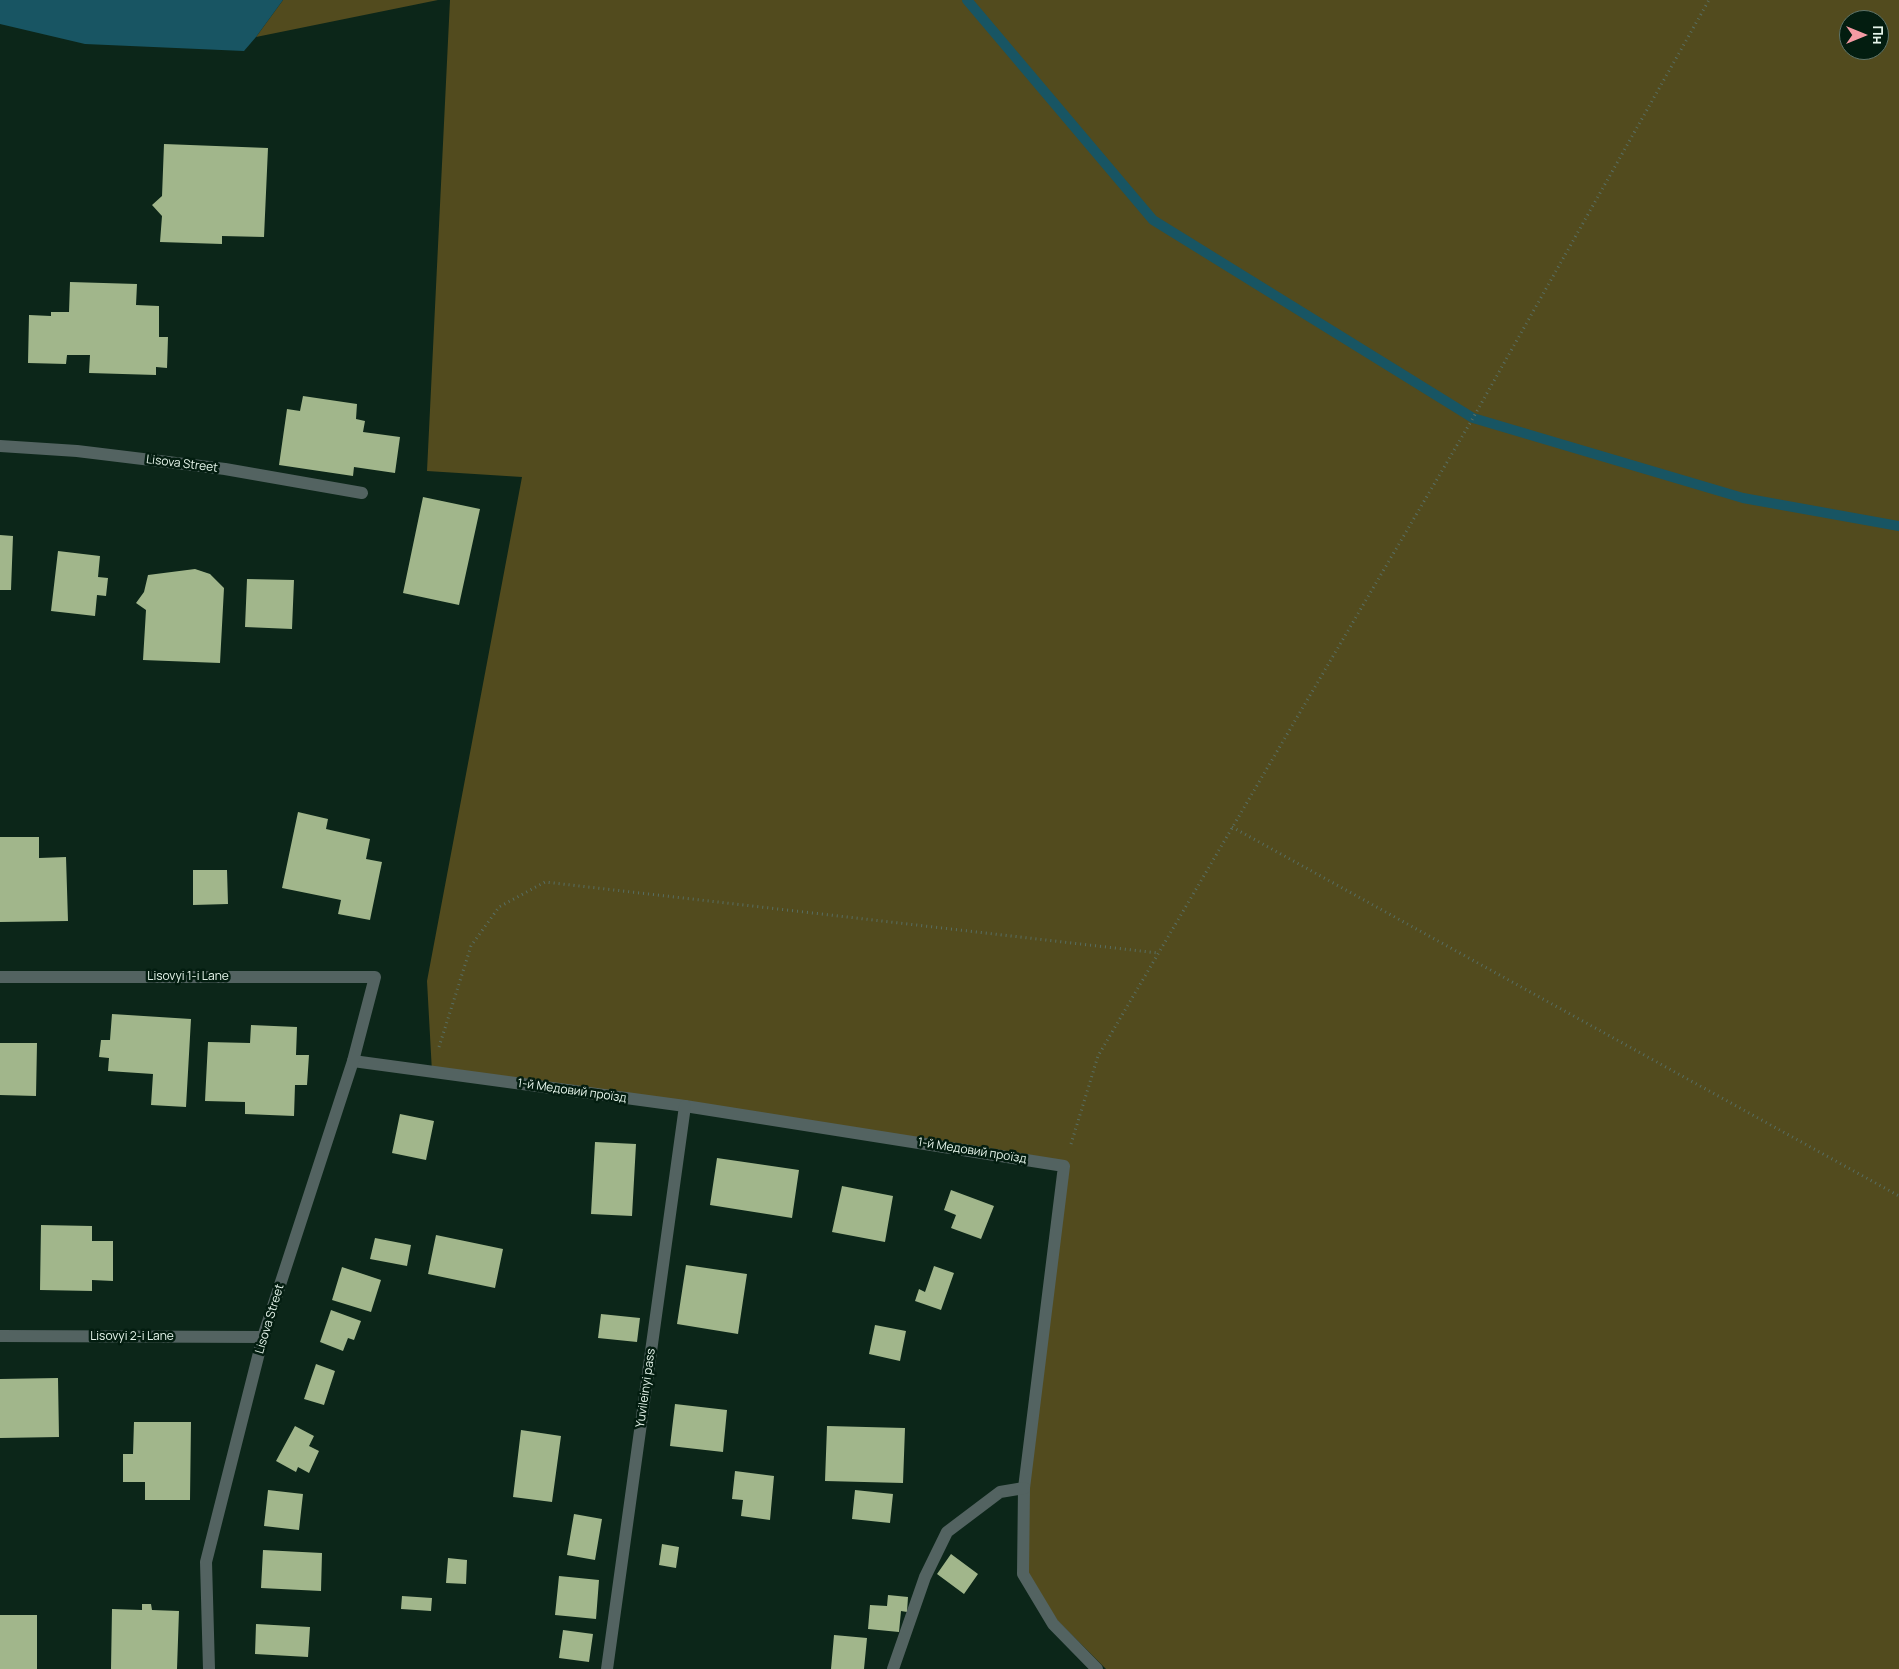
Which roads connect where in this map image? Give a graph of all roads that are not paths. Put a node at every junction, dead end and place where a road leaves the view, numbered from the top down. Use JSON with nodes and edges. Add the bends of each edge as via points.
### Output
{"nodes":[{"id":1,"x":0,"y":446,"type":"edge"},
{"id":2,"x":362,"y":493,"type":"dead end"},
{"id":3,"x":0,"y":977,"type":"edge"},
{"id":4,"x":375,"y":977,"type":"joint"},
{"id":5,"x":353,"y":1061,"type":"junction"},
{"id":6,"x":685,"y":1106,"type":"junction"},
{"id":7,"x":0,"y":1336,"type":"edge"},
{"id":8,"x":263,"y":1338,"type":"junction"},
{"id":9,"x":1024,"y":1488,"type":"junction"},
{"id":10,"x":209,"y":1669,"type":"edge"},
{"id":11,"x":607,"y":1669,"type":"edge"},
{"id":12,"x":893,"y":1669,"type":"edge"},
{"id":13,"x":1098,"y":1669,"type":"edge"}],
"edges":[{"from":1,"to":2,"type":"street","name":"Lisova Street","via":[[77,451],[225,469]]},
{"from":3,"to":4,"type":"street","name":"Lisovyi 1-i Lane"},
{"from":4,"to":5,"type":"street","name":"Lisova Street"},
{"from":5,"to":6,"type":"street","name":"1-й Медовий проїзд"},
{"from":5,"to":8,"type":"street","name":"Lisova Street"},
{"from":6,"to":9,"type":"street","name":"1-й Медовий проїзд","via":[[1064,1166]]},
{"from":6,"to":11,"type":"street","name":"Yuvileinyi pass"},
{"from":7,"to":8,"type":"street","name":"Lisovyi 2-i Lane"},
{"from":8,"to":10,"type":"street","name":"Lisova Street","via":[[206,1562]]},
{"from":9,"to":12,"type":"street","via":[[1000,1492],[947,1532],[925,1577]]},
{"from":9,"to":13,"type":"street","via":[[1023,1574],[1053,1624]]}]}
